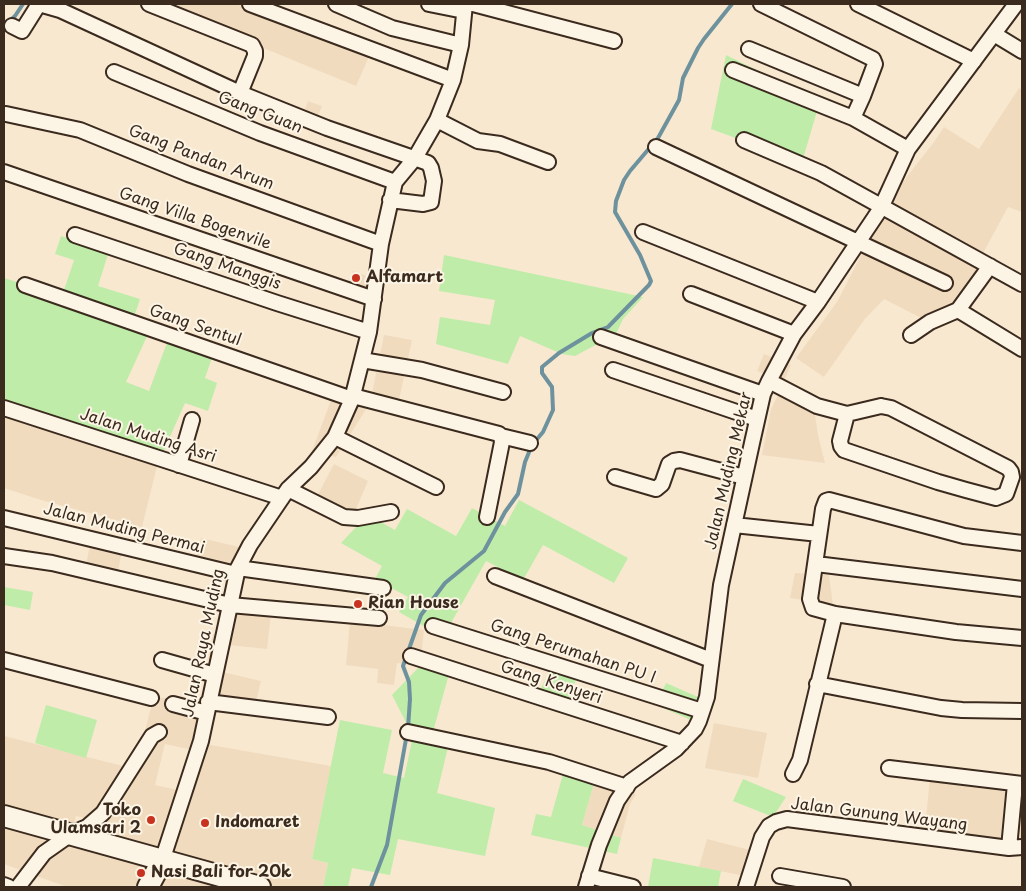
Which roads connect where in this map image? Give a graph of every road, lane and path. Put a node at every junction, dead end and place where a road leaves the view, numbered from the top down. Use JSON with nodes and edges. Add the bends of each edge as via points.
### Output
{"nodes":[{"id":1,"x":149,"y":4,"type":"edge"},
{"id":2,"x":250,"y":4,"type":"edge"},
{"id":3,"x":336,"y":4,"type":"edge"},
{"id":4,"x":429,"y":4,"type":"edge"},
{"id":5,"x":761,"y":4,"type":"edge"},
{"id":6,"x":858,"y":4,"type":"edge"},
{"id":7,"x":467,"y":6,"type":"edge"},
{"id":8,"x":1015,"y":6,"type":"edge"},
{"id":9,"x":61,"y":7,"type":"edge"},
{"id":10,"x":12,"y":26,"type":"dead end"},
{"id":11,"x":994,"y":34,"type":"junction"},
{"id":12,"x":614,"y":41,"type":"dead end"},
{"id":13,"x":461,"y":45,"type":"junction"},
{"id":14,"x":749,"y":48,"type":"dead end"},
{"id":15,"x":1022,"y":51,"type":"edge"},
{"id":16,"x":974,"y":61,"type":"junction"},
{"id":17,"x":733,"y":70,"type":"dead end"},
{"id":18,"x":114,"y":72,"type":"dead end"},
{"id":19,"x":453,"y":80,"type":"junction"},
{"id":20,"x":240,"y":93,"type":"junction"},
{"id":21,"x":863,"y":96,"type":"junction"},
{"id":22,"x":6,"y":114,"type":"dead end"},
{"id":23,"x":853,"y":118,"type":"junction"},
{"id":24,"x":437,"y":120,"type":"junction"},
{"id":25,"x":744,"y":140,"type":"dead end"},
{"id":26,"x":656,"y":147,"type":"dead end"},
{"id":27,"x":908,"y":149,"type":"junction"},
{"id":28,"x":419,"y":159,"type":"junction"},
{"id":29,"x":548,"y":162,"type":"dead end"},
{"id":30,"x":4,"y":175,"type":"edge"},
{"id":31,"x":395,"y":182,"type":"junction"},
{"id":32,"x":390,"y":200,"type":"junction"},
{"id":33,"x":882,"y":208,"type":"junction"},
{"id":34,"x":643,"y":232,"type":"dead end"},
{"id":35,"x":75,"y":234,"type":"dead end"},
{"id":36,"x":859,"y":242,"type":"junction"},
{"id":37,"x":382,"y":244,"type":"junction"},
{"id":38,"x":990,"y":266,"type":"junction"},
{"id":39,"x":945,"y":283,"type":"dead end"},
{"id":40,"x":1022,"y":284,"type":"edge"},
{"id":41,"x":25,"y":285,"type":"dead end"},
{"id":42,"x":691,"y":294,"type":"dead end"},
{"id":43,"x":374,"y":299,"type":"junction"},
{"id":44,"x":818,"y":302,"type":"junction"},
{"id":45,"x":958,"y":310,"type":"junction"},
{"id":46,"x":369,"y":332,"type":"junction"},
{"id":47,"x":794,"y":334,"type":"junction"},
{"id":48,"x":911,"y":334,"type":"dead end"},
{"id":49,"x":601,"y":337,"type":"dead end"},
{"id":50,"x":1022,"y":349,"type":"edge"},
{"id":51,"x":362,"y":360,"type":"junction"},
{"id":52,"x":613,"y":370,"type":"dead end"},
{"id":53,"x":766,"y":388,"type":"junction"},
{"id":54,"x":503,"y":392,"type":"dead end"},
{"id":55,"x":353,"y":398,"type":"junction"},
{"id":56,"x":4,"y":408,"type":"edge"},
{"id":57,"x":847,"y":414,"type":"junction"},
{"id":58,"x":757,"y":419,"type":"junction"},
{"id":59,"x":192,"y":420,"type":"dead end"},
{"id":60,"x":502,"y":436,"type":"junction"},
{"id":61,"x":335,"y":437,"type":"junction"},
{"id":62,"x":530,"y":443,"type":"dead end"},
{"id":63,"x":179,"y":465,"type":"junction"},
{"id":64,"x":615,"y":476,"type":"dead end"},
{"id":65,"x":744,"y":477,"type":"junction"},
{"id":66,"x":436,"y":487,"type":"dead end"},
{"id":67,"x":285,"y":494,"type":"junction"},
{"id":68,"x":391,"y":512,"type":"dead end"},
{"id":69,"x":487,"y":517,"type":"dead end"},
{"id":70,"x":4,"y":518,"type":"edge"},
{"id":71,"x":734,"y":525,"type":"junction"},
{"id":72,"x":819,"y":534,"type":"junction"},
{"id":73,"x":1022,"y":543,"type":"edge"},
{"id":74,"x":4,"y":556,"type":"edge"},
{"id":75,"x":816,"y":564,"type":"junction"},
{"id":76,"x":237,"y":571,"type":"junction"},
{"id":77,"x":495,"y":576,"type":"dead end"},
{"id":78,"x":383,"y":588,"type":"dead end"},
{"id":79,"x":1022,"y":589,"type":"edge"},
{"id":80,"x":230,"y":606,"type":"junction"},
{"id":81,"x":835,"y":614,"type":"junction"},
{"id":82,"x":379,"y":618,"type":"dead end"},
{"id":83,"x":433,"y":626,"type":"dead end"},
{"id":84,"x":1022,"y":638,"type":"edge"},
{"id":85,"x":410,"y":656,"type":"dead end"},
{"id":86,"x":4,"y":660,"type":"edge"},
{"id":87,"x":162,"y":660,"type":"dead end"},
{"id":88,"x":711,"y":660,"type":"junction"},
{"id":89,"x":215,"y":675,"type":"junction"},
{"id":90,"x":817,"y":684,"type":"junction"},
{"id":91,"x":152,"y":698,"type":"dead end"},
{"id":92,"x":173,"y":704,"type":"dead end"},
{"id":93,"x":207,"y":707,"type":"junction"},
{"id":94,"x":1022,"y":710,"type":"edge"},
{"id":95,"x":702,"y":711,"type":"junction"},
{"id":96,"x":328,"y":717,"type":"dead end"},
{"id":97,"x":159,"y":732,"type":"dead end"},
{"id":98,"x":408,"y":732,"type":"dead end"},
{"id":99,"x":682,"y":743,"type":"junction"},
{"id":100,"x":889,"y":768,"type":"dead end"},
{"id":101,"x":793,"y":774,"type":"dead end"},
{"id":102,"x":1019,"y":784,"type":"edge"},
{"id":103,"x":627,"y":786,"type":"junction"},
{"id":104,"x":4,"y":816,"type":"edge"},
{"id":105,"x":71,"y":834,"type":"junction"},
{"id":106,"x":1015,"y":848,"type":"edge"},
{"id":107,"x":162,"y":861,"type":"junction"},
{"id":108,"x":780,"y":876,"type":"dead end"},
{"id":109,"x":588,"y":882,"type":"edge"},
{"id":110,"x":4,"y":885,"type":"edge"},
{"id":111,"x":9,"y":887,"type":"edge"},
{"id":112,"x":18,"y":887,"type":"edge"},
{"id":113,"x":148,"y":887,"type":"edge"},
{"id":114,"x":260,"y":887,"type":"edge"},
{"id":115,"x":634,"y":887,"type":"edge"},
{"id":116,"x":746,"y":887,"type":"edge"},
{"id":117,"x":842,"y":887,"type":"edge"}],
"edges":[{"from":1,"to":20,"type":"street","via":[[252,45],[255,56]]},
{"from":2,"to":19,"type":"street"},
{"from":3,"to":13,"type":"street","via":[[392,28]]},
{"from":4,"to":7,"type":"street"},
{"from":5,"to":21,"type":"street","via":[[873,59],[875,64]]},
{"from":6,"to":16,"type":"street"},
{"from":7,"to":12,"type":"street"},
{"from":7,"to":13,"type":"street","name":"Jalan Raya Muding"},
{"from":8,"to":11,"type":"street","name":"Jalan Muding Mekar"},
{"from":9,"to":10,"type":"street","via":[[39,4],[22,31]]},
{"from":9,"to":20,"type":"street"},
{"from":11,"to":15,"type":"street"},
{"from":11,"to":16,"type":"street","name":"Jalan Muding Mekar"},
{"from":13,"to":19,"type":"street","name":"Jalan Raya Muding"},
{"from":14,"to":21,"type":"street"},
{"from":16,"to":27,"type":"street","name":"Jalan Muding Mekar"},
{"from":17,"to":23,"type":"street"},
{"from":18,"to":31,"type":"street","name":"Gang Guan","via":[[260,133]]},
{"from":19,"to":24,"type":"street","name":"Jalan Raya Muding"},
{"from":20,"to":28,"type":"street","via":[[327,128]]},
{"from":21,"to":23,"type":"street"},
{"from":22,"to":37,"type":"street","name":"Gang Pandan Arum","via":[[80,130],[188,174]]},
{"from":23,"to":27,"type":"street"},
{"from":24,"to":28,"type":"street","name":"Jalan Raya Muding"},
{"from":24,"to":29,"type":"street","via":[[478,141],[500,144]]},
{"from":25,"to":33,"type":"street","via":[[821,173]]},
{"from":26,"to":36,"type":"street"},
{"from":27,"to":33,"type":"street","name":"Jalan Muding Mekar"},
{"from":28,"to":31,"type":"street","name":"Jalan Raya Muding"},
{"from":28,"to":32,"type":"street","via":[[430,165],[432,200],[424,204]]},
{"from":30,"to":43,"type":"street","name":"Gang Villa Bogenvile"},
{"from":31,"to":32,"type":"street","name":"Jalan Raya Muding"},
{"from":32,"to":37,"type":"street","name":"Jalan Raya Muding"},
{"from":33,"to":36,"type":"street","name":"Jalan Muding Mekar"},
{"from":33,"to":38,"type":"street"},
{"from":34,"to":44,"type":"street"},
{"from":35,"to":46,"type":"street","name":"Gang Manggis"},
{"from":36,"to":39,"type":"street"},
{"from":36,"to":44,"type":"street","name":"Jalan Muding Mekar"},
{"from":37,"to":43,"type":"street","name":"Jalan Raya Muding"},
{"from":38,"to":40,"type":"street"},
{"from":38,"to":45,"type":"street"},
{"from":41,"to":55,"type":"street","name":"Gang Sentul"},
{"from":42,"to":47,"type":"street"},
{"from":43,"to":46,"type":"street","name":"Jalan Raya Muding"},
{"from":44,"to":47,"type":"street","name":"Jalan Muding Mekar"},
{"from":45,"to":48,"type":"street"},
{"from":45,"to":50,"type":"street"},
{"from":46,"to":51,"type":"street","name":"Jalan Raya Muding"},
{"from":47,"to":53,"type":"street","name":"Jalan Muding Mekar"},
{"from":49,"to":53,"type":"street"},
{"from":51,"to":54,"type":"street","via":[[422,370]]},
{"from":51,"to":55,"type":"street","name":"Jalan Raya Muding"},
{"from":52,"to":58,"type":"street"},
{"from":53,"to":57,"type":"street"},
{"from":53,"to":58,"type":"street","name":"Jalan Muding Mekar"},
{"from":55,"to":60,"type":"street","name":"Gang Sentul"},
{"from":55,"to":61,"type":"street","name":"Jalan Raya Muding"},
{"from":56,"to":63,"type":"street","name":"Jalan Muding Asri"},
{"from":57,"to":57,"type":"street","via":[[881,406],[891,408],[1008,468],[1012,476],[1006,494],[996,498],[974,493],[844,450],[840,441]]},
{"from":58,"to":65,"type":"street","name":"Jalan Muding Mekar"},
{"from":59,"to":63,"type":"street"},
{"from":60,"to":62,"type":"street","name":"Gang Sentul"},
{"from":60,"to":69,"type":"street"},
{"from":61,"to":66,"type":"street"},
{"from":61,"to":67,"type":"street","name":"Jalan Raya Muding"},
{"from":63,"to":67,"type":"street","name":"Jalan Muding Asri"},
{"from":64,"to":65,"type":"street","via":[[656,489],[662,484],[670,464],[680,460]]},
{"from":65,"to":71,"type":"street","name":"Jalan Muding Mekar"},
{"from":67,"to":68,"type":"street","name":"Jalan Muding Asri","via":[[344,517]]},
{"from":67,"to":76,"type":"street","name":"Jalan Raya Muding","via":[[250,545]]},
{"from":70,"to":76,"type":"street","name":"Jalan Muding Permai"},
{"from":71,"to":72,"type":"street"},
{"from":71,"to":88,"type":"street","name":"Jalan Muding Mekar","via":[[721,585]]},
{"from":72,"to":73,"type":"street","via":[[825,503],[833,500],[964,536]]},
{"from":72,"to":75,"type":"street"},
{"from":74,"to":80,"type":"street","via":[[52,563]]},
{"from":75,"to":79,"type":"street"},
{"from":75,"to":81,"type":"street","via":[[810,604],[817,610]]},
{"from":76,"to":78,"type":"street","name":"Jalan Muding Permai"},
{"from":76,"to":80,"type":"street","name":"Jalan Raya Muding"},
{"from":77,"to":88,"type":"street"},
{"from":80,"to":82,"type":"street"},
{"from":80,"to":89,"type":"street","name":"Jalan Raya Muding"},
{"from":81,"to":84,"type":"street"},
{"from":81,"to":90,"type":"street"},
{"from":83,"to":95,"type":"street","name":"Gang Perumahan PU I"},
{"from":85,"to":99,"type":"street","name":"Gang Kenyeri"},
{"from":86,"to":91,"type":"street"},
{"from":87,"to":89,"type":"street"},
{"from":88,"to":95,"type":"street","name":"Jalan Muding Mekar"},
{"from":89,"to":93,"type":"street","name":"Jalan Raya Muding"},
{"from":90,"to":94,"type":"street","via":[[941,708]]},
{"from":90,"to":101,"type":"street","via":[[800,760]]},
{"from":92,"to":93,"type":"street"},
{"from":93,"to":96,"type":"street"},
{"from":93,"to":107,"type":"street","name":"Jalan Raya Muding","via":[[193,769]]},
{"from":95,"to":99,"type":"street","name":"Jalan Muding Mekar","via":[[694,729]]},
{"from":97,"to":105,"type":"street","via":[[152,736],[103,813],[87,827]]},
{"from":98,"to":103,"type":"street","via":[[549,762]]},
{"from":99,"to":103,"type":"street","name":"Jalan Muding Mekar"},
{"from":100,"to":102,"type":"street"},
{"from":102,"to":106,"type":"street"},
{"from":103,"to":109,"type":"street","name":"Jalan Muding Mekar","via":[[599,844]]},
{"from":104,"to":105,"type":"main road"},
{"from":105,"to":107,"type":"main road"},
{"from":105,"to":112,"type":"street","via":[[44,852]]},
{"from":106,"to":116,"type":"street","name":"Jalan Gunung Wayang","via":[[787,819],[769,826],[762,837]]},
{"from":107,"to":113,"type":"main road"},
{"from":107,"to":114,"type":"main road"},
{"from":108,"to":117,"type":"street"},
{"from":109,"to":115,"type":"street"},
{"from":110,"to":111,"type":"street"}]}
